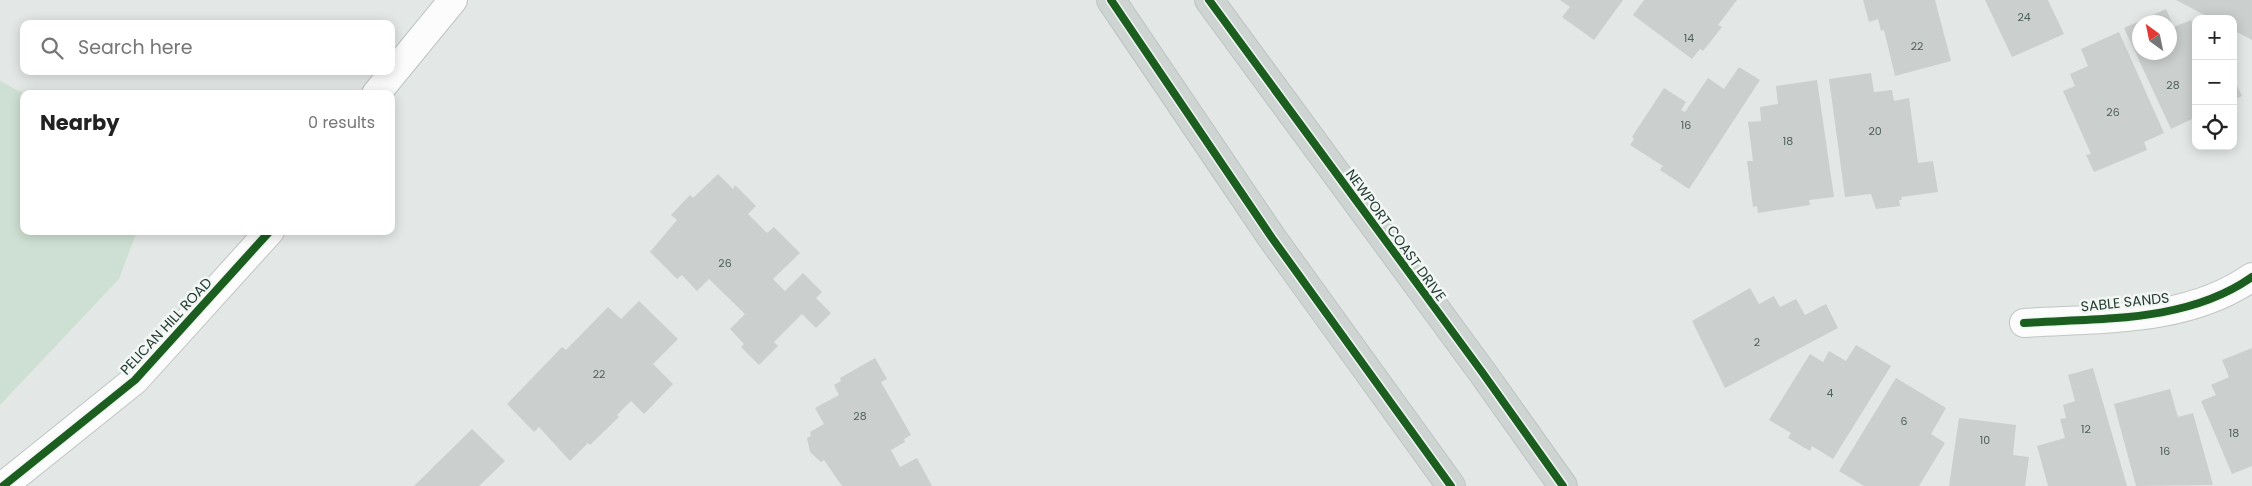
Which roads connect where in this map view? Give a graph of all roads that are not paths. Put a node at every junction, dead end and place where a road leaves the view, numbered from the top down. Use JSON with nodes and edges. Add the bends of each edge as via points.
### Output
{"nodes":[{"id":1,"x":454,"y":0,"type":"edge"},
{"id":2,"x":1111,"y":0,"type":"edge"},
{"id":3,"x":1209,"y":0,"type":"edge"},
{"id":4,"x":395,"y":68,"type":"edge"},
{"id":5,"x":390,"y":75,"type":"edge"},
{"id":6,"x":379,"y":90,"type":"edge"},
{"id":7,"x":266,"y":235,"type":"edge"},
{"id":8,"x":2252,"y":277,"type":"edge"},
{"id":9,"x":2024,"y":322,"type":"dead end"},
{"id":10,"x":3,"y":486,"type":"edge"},
{"id":11,"x":1451,"y":486,"type":"edge"},
{"id":12,"x":1563,"y":486,"type":"edge"}],
"edges":[{"from":1,"to":4,"type":"street"},
{"from":2,"to":11,"type":"main road","via":[[1272,238]]},
{"from":3,"to":12,"type":"main road","name":"NEWPORT COAST DRIVE"},
{"from":5,"to":6,"type":"street"},
{"from":7,"to":10,"type":"street","name":"PELICAN HILL ROAD","via":[[135,380]]},
{"from":8,"to":9,"type":"street","name":"SABLE SANDS","via":[[2205,302],[2158,314]]}]}
